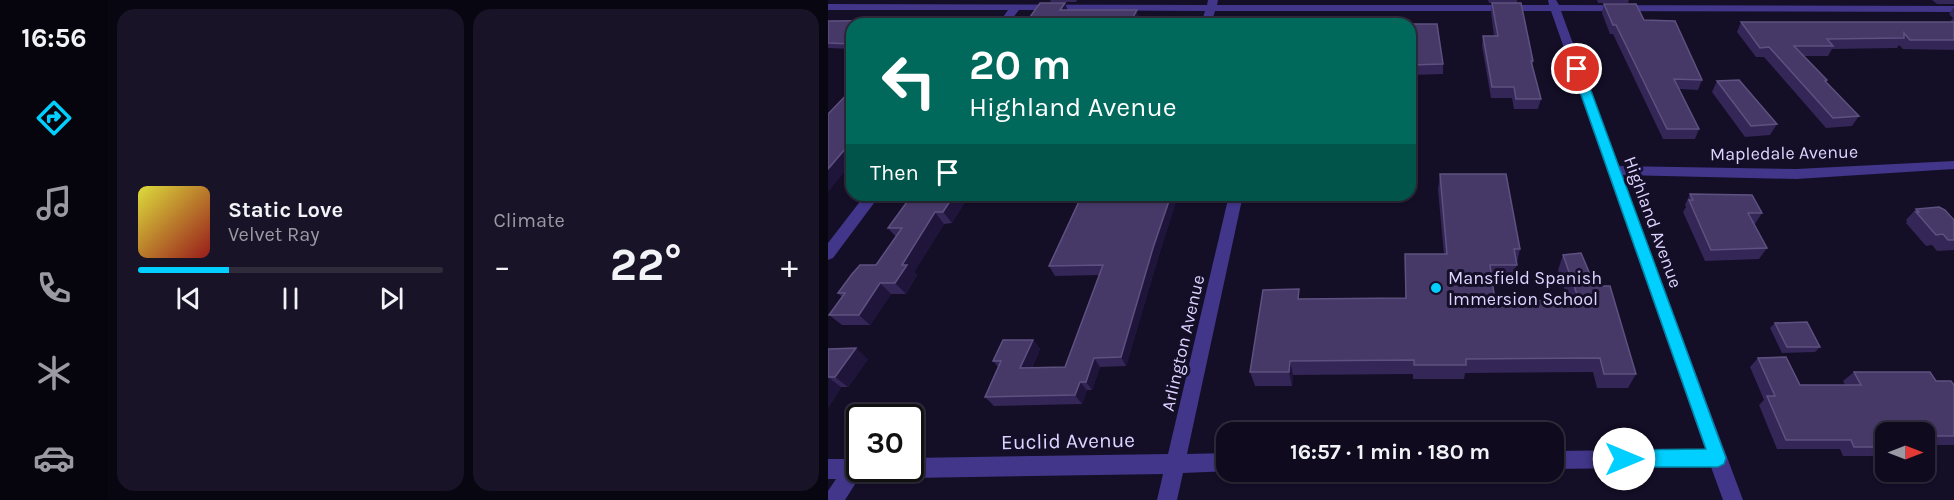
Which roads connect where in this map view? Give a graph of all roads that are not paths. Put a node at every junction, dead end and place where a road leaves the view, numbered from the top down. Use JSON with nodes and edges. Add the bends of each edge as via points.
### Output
{"nodes":[{"id":1,"x":1212,"y":4,"type":"edge"},
{"id":2,"x":1554,"y":4,"type":"edge"},
{"id":3,"x":828,"y":7,"type":"edge"},
{"id":4,"x":1016,"y":7,"type":"junction"},
{"id":5,"x":1954,"y":9,"type":"edge"},
{"id":6,"x":1008,"y":18,"type":"edge"},
{"id":7,"x":1954,"y":165,"type":"edge"},
{"id":8,"x":1614,"y":170,"type":"junction"},
{"id":9,"x":868,"y":201,"type":"edge"},
{"id":10,"x":1235,"y":201,"type":"edge"},
{"id":11,"x":828,"y":254,"type":"edge"},
{"id":12,"x":1718,"y":458,"type":"junction"},
{"id":13,"x":1564,"y":460,"type":"edge"},
{"id":14,"x":1176,"y":463,"type":"junction"},
{"id":15,"x":1216,"y":463,"type":"edge"},
{"id":16,"x":924,"y":468,"type":"edge"},
{"id":17,"x":828,"y":469,"type":"edge"},
{"id":18,"x":846,"y":469,"type":"edge"},
{"id":19,"x":846,"y":480,"type":"edge"},
{"id":20,"x":834,"y":500,"type":"edge"},
{"id":21,"x":1167,"y":500,"type":"edge"},
{"id":22,"x":1733,"y":500,"type":"edge"}],
"edges":[{"from":1,"to":2,"type":"street"},
{"from":1,"to":4,"type":"street"},
{"from":2,"to":5,"type":"street"},
{"from":2,"to":8,"type":"street","name":"Highland Avenue"},
{"from":3,"to":4,"type":"street"},
{"from":4,"to":6,"type":"street"},
{"from":7,"to":8,"type":"street","name":"Mapledale Avenue","via":[[1796,174]]},
{"from":8,"to":12,"type":"street","name":"Highland Avenue"},
{"from":9,"to":11,"type":"street"},
{"from":10,"to":14,"type":"street","name":"Arlington Avenue"},
{"from":12,"to":13,"type":"street"},
{"from":12,"to":22,"type":"street","name":"Highland Avenue"},
{"from":14,"to":15,"type":"street","name":"Euclid Avenue"},
{"from":14,"to":16,"type":"street","name":"Euclid Avenue"},
{"from":14,"to":21,"type":"street","name":"Arlington Avenue"},
{"from":17,"to":18,"type":"street"},
{"from":19,"to":20,"type":"street"}]}
